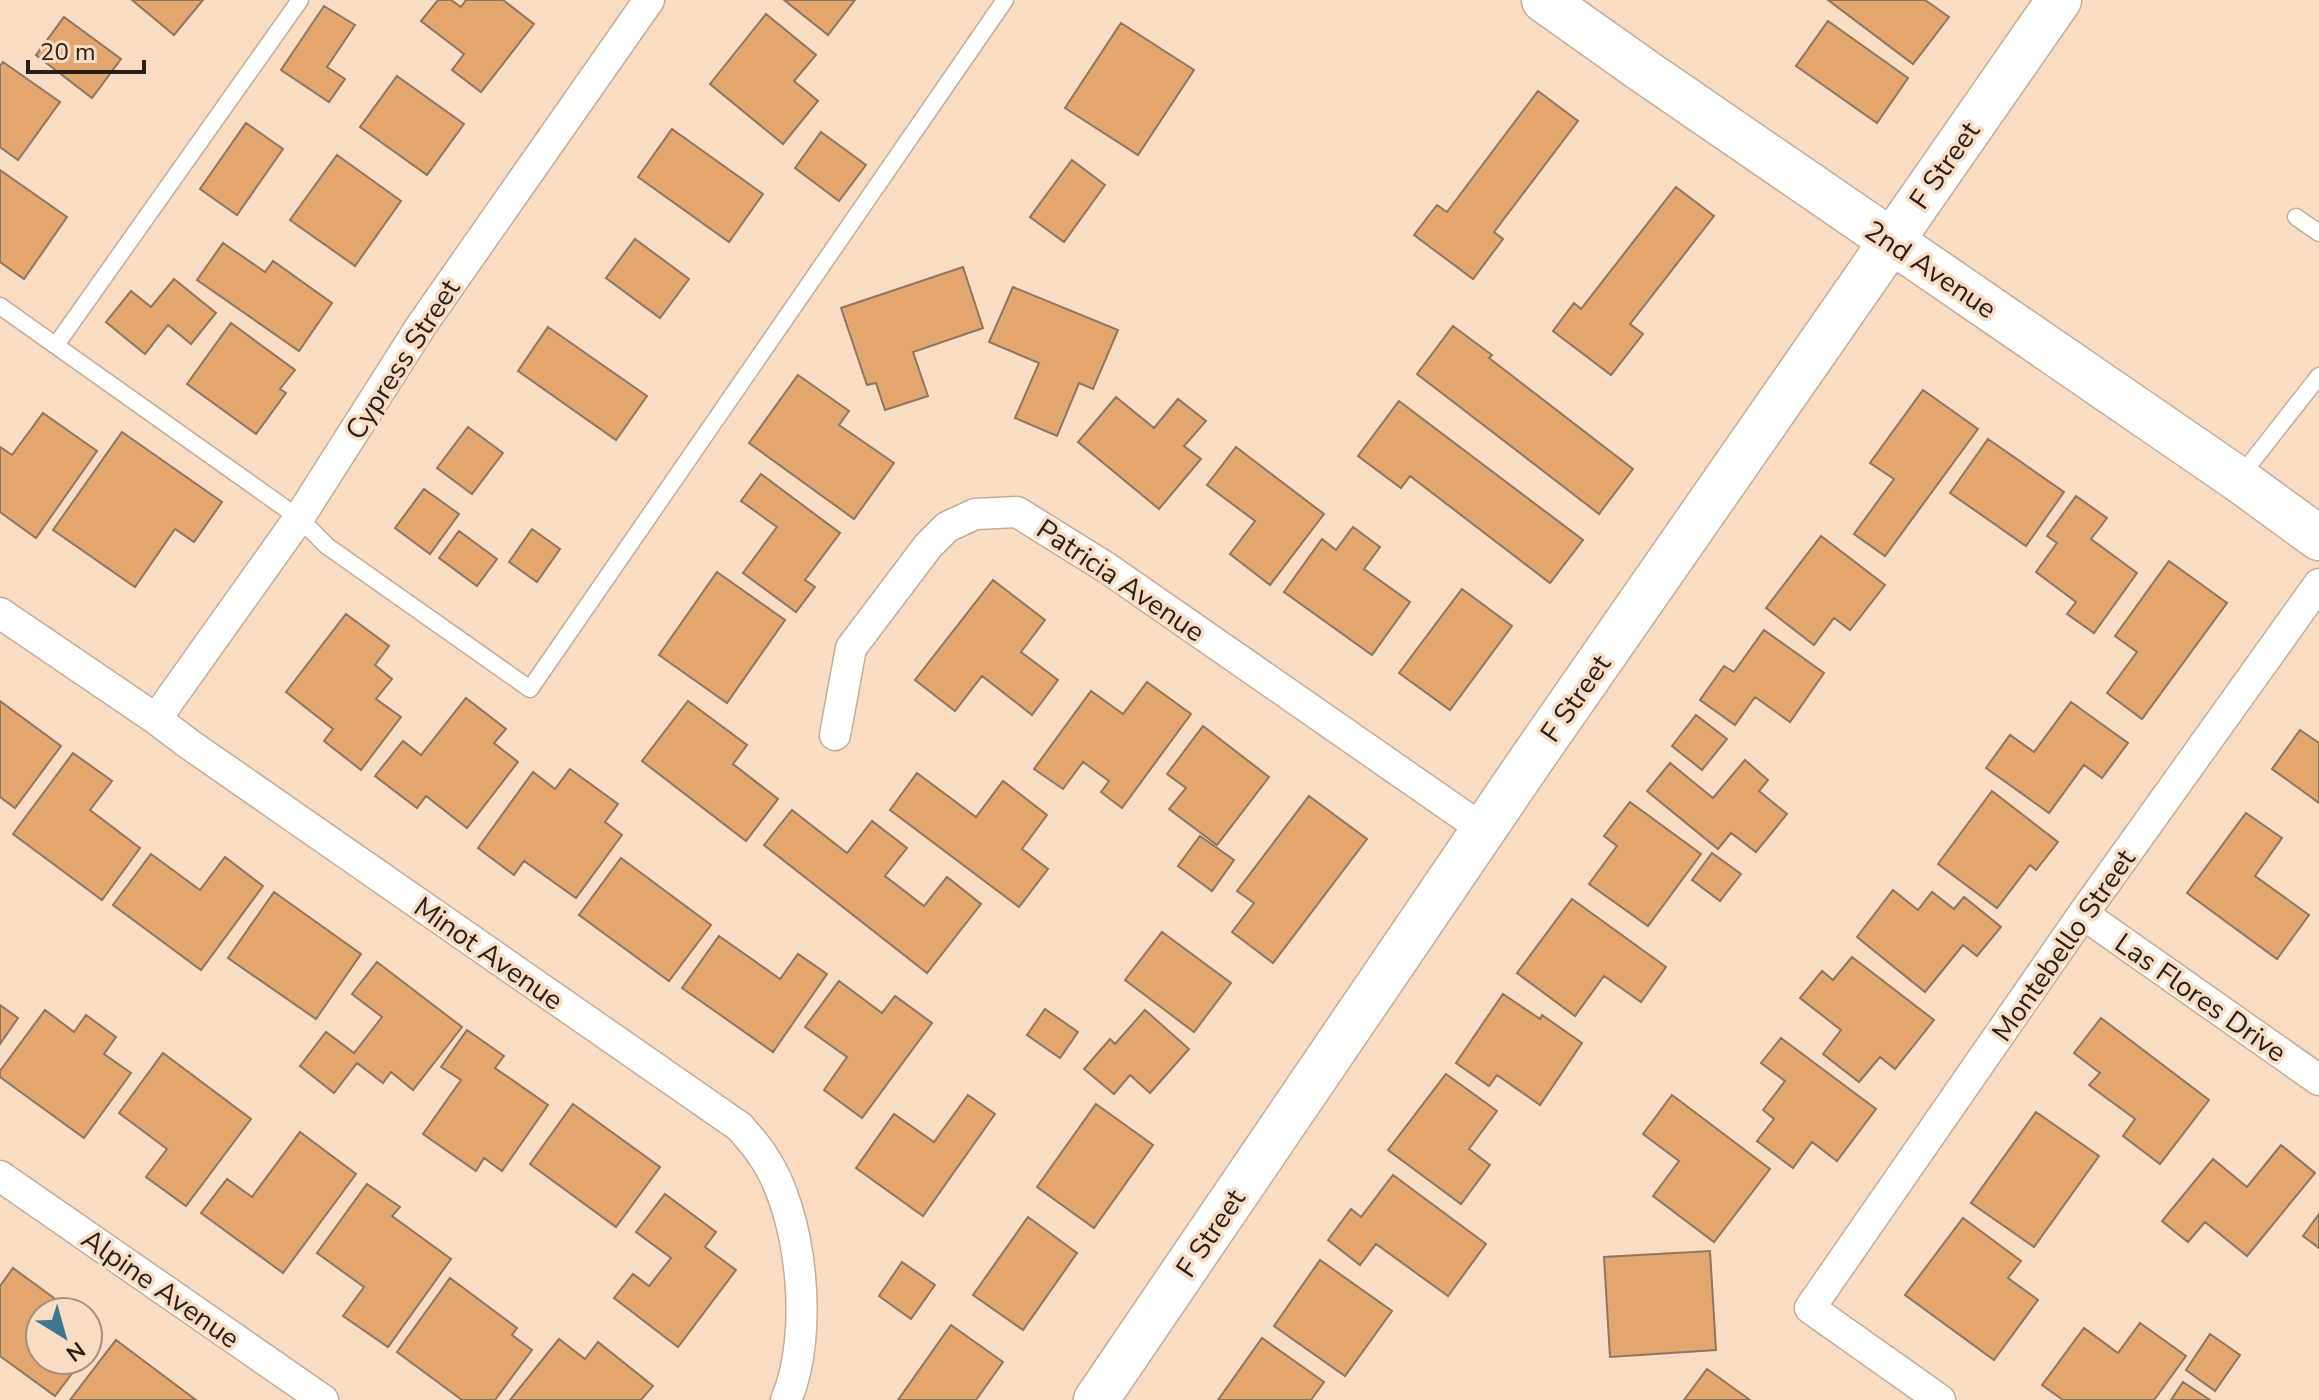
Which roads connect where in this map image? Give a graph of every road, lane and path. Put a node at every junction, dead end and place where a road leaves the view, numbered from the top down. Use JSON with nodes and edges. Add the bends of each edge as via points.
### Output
{"nodes":[{"id":1,"x":300,"y":0,"type":"edge"},
{"id":2,"x":649,"y":0,"type":"edge"},
{"id":3,"x":1005,"y":0,"type":"edge"},
{"id":4,"x":1544,"y":0,"type":"edge"},
{"id":5,"x":2059,"y":0,"type":"edge"},
{"id":6,"x":2296,"y":217,"type":"dead end"},
{"id":7,"x":2319,"y":233,"type":"edge"},
{"id":8,"x":1891,"y":242,"type":"junction"},
{"id":9,"x":0,"y":306,"type":"edge"},
{"id":10,"x":56,"y":345,"type":"junction"},
{"id":11,"x":2319,"y":376,"type":"edge"},
{"id":12,"x":2238,"y":479,"type":"junction"},
{"id":13,"x":299,"y":518,"type":"junction"},
{"id":14,"x":2319,"y":538,"type":"edge"},
{"id":15,"x":2319,"y":584,"type":"edge"},
{"id":16,"x":0,"y":613,"type":"edge"},
{"id":17,"x":156,"y":719,"type":"junction"},
{"id":18,"x":835,"y":735,"type":"dead end"},
{"id":19,"x":1484,"y":830,"type":"junction"},
{"id":20,"x":2083,"y":914,"type":"junction"},
{"id":21,"x":2319,"y":1080,"type":"edge"},
{"id":22,"x":0,"y":1176,"type":"edge"},
{"id":23,"x":323,"y":1400,"type":"edge"},
{"id":24,"x":786,"y":1400,"type":"edge"},
{"id":25,"x":1096,"y":1400,"type":"edge"},
{"id":26,"x":1940,"y":1400,"type":"edge"}],
"edges":[{"from":1,"to":10,"type":"lane"},
{"from":2,"to":13,"type":"street","name":"Cypress Street","via":[[421,326]]},
{"from":3,"to":13,"type":"lane","via":[[530,689],[327,546]]},
{"from":4,"to":8,"type":"main road","name":"2nd Avenue"},
{"from":5,"to":8,"type":"main road","name":"F Street"},
{"from":6,"to":7,"type":"lane"},
{"from":8,"to":12,"type":"main road","name":"2nd Avenue"},
{"from":8,"to":19,"type":"main road","name":"F Street"},
{"from":9,"to":10,"type":"lane"},
{"from":10,"to":13,"type":"lane"},
{"from":11,"to":12,"type":"lane"},
{"from":12,"to":14,"type":"main road","name":"2nd Avenue"},
{"from":13,"to":17,"type":"street","name":"Cypress Street"},
{"from":15,"to":20,"type":"street","name":"Montebello Street"},
{"from":16,"to":17,"type":"street","name":"Minot Avenue"},
{"from":17,"to":24,"type":"street","name":"Minot Avenue","via":[[740,1127],[764,1157],[780,1191],[798,1262],[801,1331]]},
{"from":18,"to":19,"type":"street","name":"Patricia Avenue","via":[[851,648],[928,546],[947,527],[975,514],[1017,512],[1107,568]]},
{"from":19,"to":25,"type":"main road","name":"F Street"},
{"from":20,"to":21,"type":"street","name":"Las Flores Drive"},
{"from":20,"to":26,"type":"street","name":"Montebello Street","via":[[1810,1308]]},
{"from":22,"to":23,"type":"street","name":"Alpine Avenue"}]}
